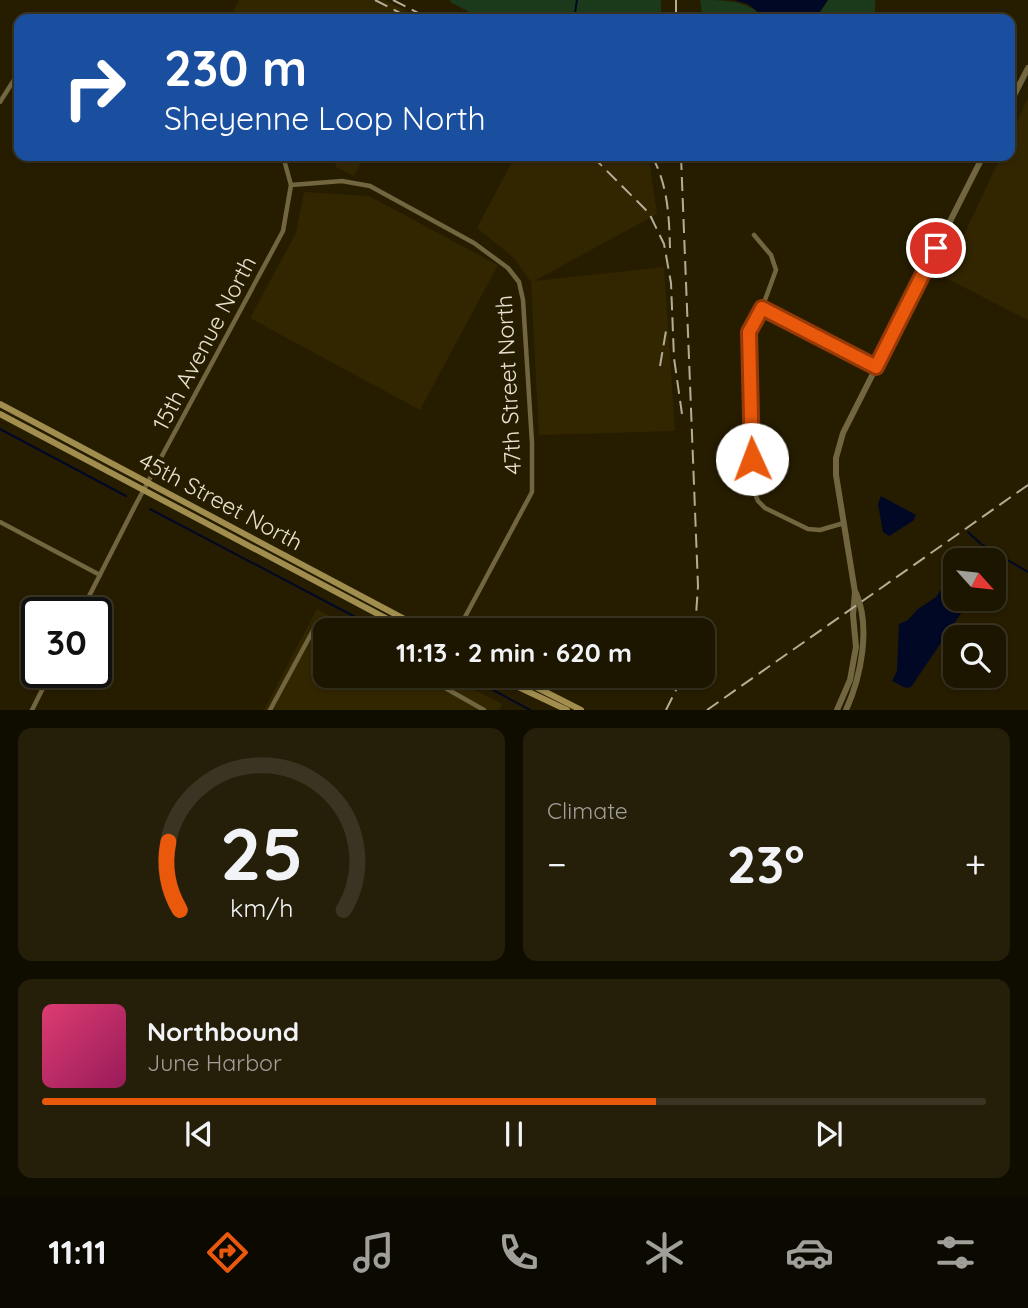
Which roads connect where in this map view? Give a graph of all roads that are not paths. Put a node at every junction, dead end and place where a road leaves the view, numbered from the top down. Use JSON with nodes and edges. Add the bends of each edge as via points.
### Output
{"nodes":[{"id":1,"x":1028,"y":68,"type":"edge"},
{"id":2,"x":14,"y":80,"type":"edge"},
{"id":3,"x":1015,"y":93,"type":"edge"},
{"id":4,"x":0,"y":102,"type":"edge"},
{"id":5,"x":284,"y":161,"type":"edge"},
{"id":6,"x":980,"y":161,"type":"edge"},
{"id":7,"x":290,"y":186,"type":"junction"},
{"id":8,"x":754,"y":235,"type":"dead end"},
{"id":9,"x":762,"y":308,"type":"junction"},
{"id":10,"x":876,"y":367,"type":"junction"},
{"id":11,"x":0,"y":404,"type":"edge"},
{"id":12,"x":0,"y":414,"type":"edge"},
{"id":13,"x":149,"y":482,"type":"junction"},
{"id":14,"x":144,"y":490,"type":"junction"},
{"id":15,"x":0,"y":522,"type":"edge"},
{"id":16,"x":844,"y":523,"type":"junction"},
{"id":17,"x":100,"y":575,"type":"junction"},
{"id":18,"x":855,"y":592,"type":"junction"},
{"id":19,"x":89,"y":597,"type":"edge"},
{"id":20,"x":385,"y":618,"type":"edge"},
{"id":21,"x":403,"y":618,"type":"edge"},
{"id":22,"x":464,"y":618,"type":"edge"},
{"id":23,"x":313,"y":630,"type":"edge"},
{"id":24,"x":43,"y":688,"type":"edge"},
{"id":25,"x":451,"y":688,"type":"edge"},
{"id":26,"x":521,"y":688,"type":"edge"},
{"id":27,"x":538,"y":688,"type":"edge"},
{"id":28,"x":32,"y":709,"type":"edge"},
{"id":29,"x":270,"y":709,"type":"edge"},
{"id":30,"x":484,"y":709,"type":"edge"},
{"id":31,"x":567,"y":709,"type":"edge"},
{"id":32,"x":581,"y":709,"type":"edge"},
{"id":33,"x":837,"y":709,"type":"edge"},
{"id":34,"x":846,"y":709,"type":"edge"}],
"edges":[{"from":1,"to":3,"type":"street"},
{"from":2,"to":4,"type":"street"},
{"from":5,"to":7,"type":"street","name":"15th Avenue North"},
{"from":6,"to":10,"type":"street"},
{"from":7,"to":13,"type":"street","name":"15th Avenue North","via":[[283,231]]},
{"from":7,"to":22,"type":"street","name":"47th Street North","via":[[342,181],[370,186],[474,243],[519,282],[532,492]]},
{"from":8,"to":9,"type":"street","via":[[771,255],[776,270]]},
{"from":9,"to":10,"type":"street"},
{"from":9,"to":16,"type":"street","via":[[749,332],[753,489],[765,508],[808,530]]},
{"from":10,"to":16,"type":"street","via":[[838,448],[836,475]]},
{"from":11,"to":13,"type":"main road","name":"45th Street North"},
{"from":12,"to":14,"type":"main road","name":"45th Street North"},
{"from":13,"to":14,"type":"street","name":"15th Avenue North"},
{"from":13,"to":21,"type":"main road","name":"45th Street North"},
{"from":14,"to":17,"type":"street","name":"15th Avenue North"},
{"from":14,"to":20,"type":"main road","name":"45th Street North"},
{"from":15,"to":17,"type":"street"},
{"from":16,"to":18,"type":"street"},
{"from":17,"to":19,"type":"street","name":"15th Avenue North"},
{"from":18,"to":33,"type":"street","via":[[854,662]]},
{"from":18,"to":34,"type":"street","via":[[860,603],[862,653]]},
{"from":23,"to":29,"type":"street"},
{"from":24,"to":28,"type":"street"},
{"from":25,"to":30,"type":"street"},
{"from":26,"to":31,"type":"main road"},
{"from":27,"to":32,"type":"main road"}]}
